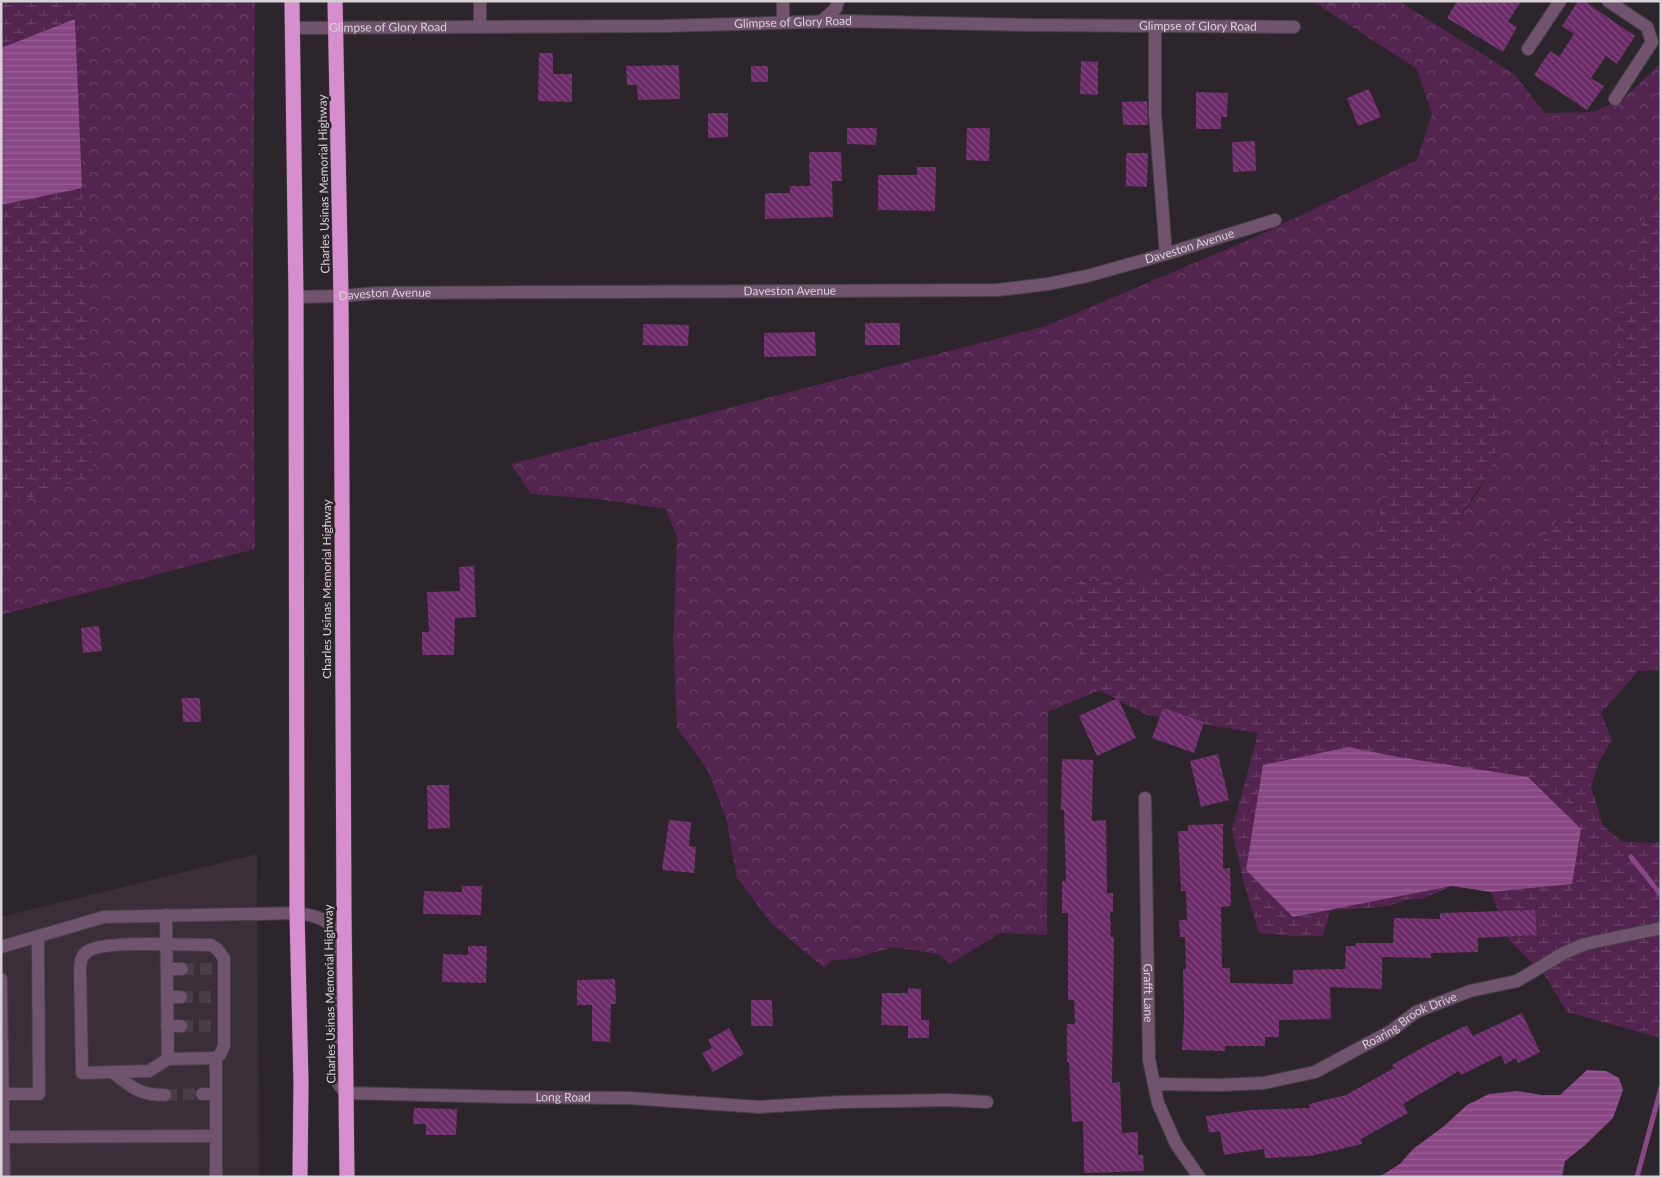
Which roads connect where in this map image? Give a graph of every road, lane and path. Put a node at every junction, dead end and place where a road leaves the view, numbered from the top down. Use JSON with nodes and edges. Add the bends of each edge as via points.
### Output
{"nodes":[{"id":1,"x":292,"y":1,"type":"edge"},
{"id":2,"x":336,"y":1,"type":"edge"},
{"id":3,"x":480,"y":1,"type":"edge"},
{"id":4,"x":783,"y":1,"type":"edge"},
{"id":5,"x":838,"y":1,"type":"edge"},
{"id":6,"x":1560,"y":1,"type":"edge"},
{"id":7,"x":1608,"y":1,"type":"edge"},
{"id":8,"x":783,"y":22,"type":"junction"},
{"id":9,"x":821,"y":22,"type":"junction"},
{"id":10,"x":480,"y":26,"type":"junction"},
{"id":11,"x":1155,"y":26,"type":"junction"},
{"id":12,"x":1294,"y":26,"type":"dead end"},
{"id":13,"x":336,"y":27,"type":"junction"},
{"id":14,"x":292,"y":28,"type":"junction"},
{"id":15,"x":1528,"y":49,"type":"dead end"},
{"id":16,"x":1615,"y":99,"type":"dead end"},
{"id":17,"x":1275,"y":220,"type":"dead end"},
{"id":18,"x":1166,"y":254,"type":"junction"},
{"id":19,"x":296,"y":296,"type":"junction"},
{"id":20,"x":341,"y":296,"type":"junction"},
{"id":21,"x":1145,"y":798,"type":"dead end"},
{"id":22,"x":297,"y":913,"type":"junction"},
{"id":23,"x":166,"y":915,"type":"junction"},
{"id":24,"x":1661,"y":928,"type":"edge"},
{"id":25,"x":38,"y":936,"type":"junction"},
{"id":26,"x":166,"y":945,"type":"junction"},
{"id":27,"x":1,"y":947,"type":"edge"},
{"id":28,"x":167,"y":969,"type":"junction"},
{"id":29,"x":182,"y":969,"type":"tunnel mouth"},
{"id":30,"x":1,"y":979,"type":"edge"},
{"id":31,"x":167,"y":997,"type":"junction"},
{"id":32,"x":181,"y":997,"type":"tunnel mouth"},
{"id":33,"x":167,"y":1026,"type":"junction"},
{"id":34,"x":181,"y":1026,"type":"tunnel mouth"},
{"id":35,"x":216,"y":1058,"type":"junction"},
{"id":36,"x":168,"y":1059,"type":"junction"},
{"id":37,"x":112,"y":1072,"type":"junction"},
{"id":38,"x":1154,"y":1084,"type":"junction"},
{"id":39,"x":346,"y":1093,"type":"junction"},
{"id":40,"x":3,"y":1094,"type":"junction"},
{"id":41,"x":202,"y":1094,"type":"tunnel mouth"},
{"id":42,"x":216,"y":1094,"type":"junction"},
{"id":43,"x":165,"y":1095,"type":"tunnel mouth"},
{"id":44,"x":987,"y":1102,"type":"dead end"},
{"id":45,"x":216,"y":1136,"type":"junction"},
{"id":46,"x":4,"y":1137,"type":"junction"},
{"id":47,"x":4,"y":1177,"type":"edge"},
{"id":48,"x":216,"y":1177,"type":"edge"},
{"id":49,"x":300,"y":1177,"type":"edge"},
{"id":50,"x":347,"y":1177,"type":"edge"},
{"id":51,"x":1199,"y":1177,"type":"edge"}],
"edges":[{"from":1,"to":14,"type":"highway"},
{"from":2,"to":13,"type":"highway","name":"Charles Usinas Memorial Highway"},
{"from":3,"to":10,"type":"street"},
{"from":4,"to":8,"type":"street"},
{"from":5,"to":9,"type":"street","via":[[836,8]]},
{"from":6,"to":15,"type":"street"},
{"from":7,"to":16,"type":"street","via":[[1647,27],[1652,42]]},
{"from":8,"to":9,"type":"street","name":"Glimpse of Glory Road"},
{"from":8,"to":10,"type":"street","name":"Glimpse of Glory Road"},
{"from":9,"to":11,"type":"street","name":"Glimpse of Glory Road"},
{"from":10,"to":13,"type":"street","name":"Glimpse of Glory Road"},
{"from":11,"to":12,"type":"street","name":"Glimpse of Glory Road"},
{"from":11,"to":18,"type":"street","via":[[1155,114]]},
{"from":13,"to":14,"type":"street","name":"Glimpse of Glory Road"},
{"from":13,"to":20,"type":"highway","name":"Charles Usinas Memorial Highway"},
{"from":14,"to":19,"type":"highway"},
{"from":17,"to":18,"type":"street","name":"Daveston Avenue"},
{"from":18,"to":20,"type":"street","name":"Daveston Avenue","via":[[1048,284],[998,290],[377,293]]},
{"from":19,"to":20,"type":"street","name":"Daveston Avenue"},
{"from":19,"to":22,"type":"highway"},
{"from":20,"to":39,"type":"highway","name":"Charles Usinas Memorial Highway"},
{"from":21,"to":38,"type":"street","name":"Grafft Lane","via":[[1149,1060]]},
{"from":22,"to":23,"type":"street"},
{"from":22,"to":39,"type":"street","via":[[320,918],[330,926],[335,939],[337,1082]]},
{"from":22,"to":49,"type":"highway"},
{"from":23,"to":25,"type":"street","via":[[104,916]]},
{"from":23,"to":26,"type":"street"},
{"from":24,"to":38,"type":"street","name":"Roaring Brook Drive","via":[[1585,944],[1517,981],[1470,991],[1416,1012],[1391,1032],[1315,1072],[1264,1083]]},
{"from":25,"to":27,"type":"street"},
{"from":25,"to":40,"type":"street","via":[[39,1094]]},
{"from":26,"to":28,"type":"street"},
{"from":26,"to":35,"type":"street","via":[[211,945],[224,958],[220,969],[220,1026],[224,1046]]},
{"from":26,"to":37,"type":"street","via":[[107,945],[82,956],[82,1073]]},
{"from":28,"to":29,"type":"street"},
{"from":28,"to":31,"type":"street"},
{"from":30,"to":40,"type":"street"},
{"from":31,"to":32,"type":"street"},
{"from":31,"to":33,"type":"street"},
{"from":33,"to":34,"type":"street"},
{"from":33,"to":36,"type":"street"},
{"from":35,"to":36,"type":"street"},
{"from":35,"to":42,"type":"street"},
{"from":36,"to":37,"type":"street","via":[[149,1071]]},
{"from":37,"to":43,"type":"street","via":[[138,1092]]},
{"from":38,"to":51,"type":"street","name":"Grafft Lane","via":[[1158,1103],[1176,1144]]},
{"from":39,"to":44,"type":"street","name":"Long Road","via":[[629,1098],[758,1107],[841,1102]]},
{"from":39,"to":50,"type":"highway","name":"Charles Usinas Memorial Highway"},
{"from":40,"to":46,"type":"street"},
{"from":41,"to":42,"type":"street"},
{"from":42,"to":45,"type":"street"},
{"from":45,"to":46,"type":"street"},
{"from":45,"to":48,"type":"street"},
{"from":46,"to":47,"type":"street"}]}
